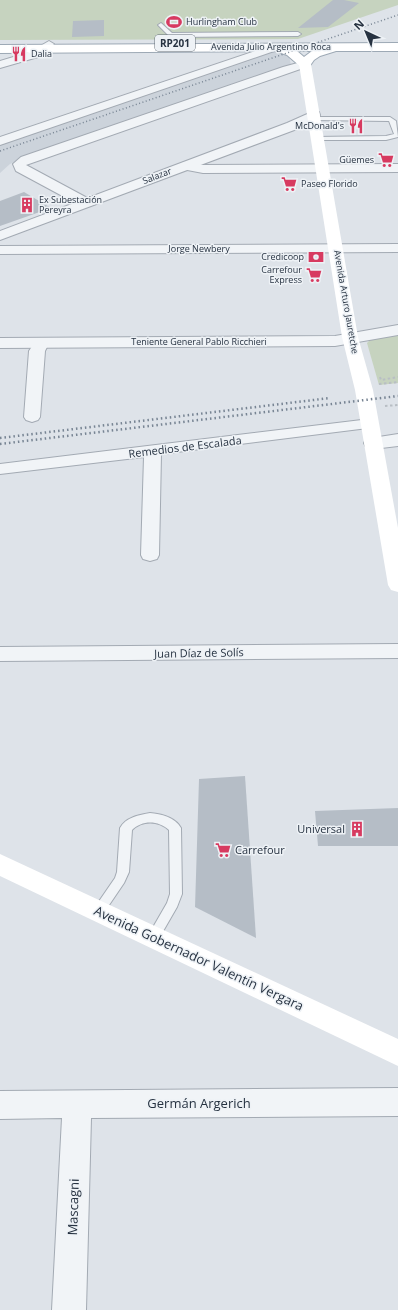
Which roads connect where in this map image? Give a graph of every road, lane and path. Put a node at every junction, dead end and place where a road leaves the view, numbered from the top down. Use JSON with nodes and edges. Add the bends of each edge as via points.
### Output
{"nodes":[{"id":1,"x":161,"y":25,"type":"dead end"},
{"id":2,"x":298,"y":34,"type":"dead end"},
{"id":3,"x":170,"y":42,"type":"junction"},
{"id":4,"x":398,"y":42,"type":"edge"},
{"id":5,"x":0,"y":44,"type":"edge"},
{"id":6,"x":350,"y":45,"type":"junction"},
{"id":7,"x":48,"y":46,"type":"junction"},
{"id":8,"x":276,"y":47,"type":"junction"},
{"id":9,"x":322,"y":47,"type":"junction"},
{"id":10,"x":398,"y":47,"type":"edge"},
{"id":11,"x":0,"y":49,"type":"edge"},
{"id":12,"x":303,"y":62,"type":"junction"},
{"id":13,"x":0,"y":64,"type":"edge"},
{"id":14,"x":314,"y":117,"type":"junction"},
{"id":15,"x":317,"y":138,"type":"junction"},
{"id":16,"x":0,"y":141,"type":"edge"},
{"id":17,"x":186,"y":166,"type":"junction"},
{"id":18,"x":398,"y":168,"type":"edge"},
{"id":19,"x":323,"y":169,"type":"junction"},
{"id":20,"x":86,"y":203,"type":"junction"},
{"id":21,"x":0,"y":236,"type":"edge"},
{"id":22,"x":336,"y":248,"type":"junction"},
{"id":23,"x":398,"y":248,"type":"edge"},
{"id":24,"x":0,"y":250,"type":"edge"},
{"id":25,"x":398,"y":330,"type":"edge"},
{"id":26,"x":350,"y":337,"type":"junction"},
{"id":27,"x":0,"y":343,"type":"edge"},
{"id":28,"x":41,"y":343,"type":"junction"},
{"id":29,"x":398,"y":375,"type":"edge"},
{"id":30,"x":394,"y":378,"type":"dead end"},
{"id":31,"x":32,"y":417,"type":"dead end"},
{"id":32,"x":370,"y":424,"type":"junction"},
{"id":33,"x":398,"y":440,"type":"edge"},
{"id":34,"x":373,"y":443,"type":"junction"},
{"id":35,"x":153,"y":451,"type":"junction"},
{"id":36,"x":0,"y":469,"type":"edge"},
{"id":37,"x":150,"y":555,"type":"dead end"},
{"id":38,"x":396,"y":561,"type":"edge"},
{"id":39,"x":398,"y":585,"type":"edge"},
{"id":40,"x":398,"y":651,"type":"edge"},
{"id":41,"x":0,"y":654,"type":"edge"},
{"id":42,"x":0,"y":864,"type":"edge"},
{"id":43,"x":99,"y":910,"type":"junction"},
{"id":44,"x":154,"y":936,"type":"junction"},
{"id":45,"x":398,"y":1053,"type":"edge"},
{"id":46,"x":398,"y":1102,"type":"edge"},
{"id":47,"x":77,"y":1104,"type":"junction"},
{"id":48,"x":0,"y":1105,"type":"edge"},
{"id":49,"x":69,"y":1310,"type":"edge"}],
"edges":[{"from":1,"to":3,"type":"lane"},
{"from":2,"to":3,"type":"lane"},
{"from":3,"to":6,"type":"main road","name":"Avenida Julio Argentino Roca","number":"RP201"},
{"from":3,"to":7,"type":"main road","name":"Avenida Julio Argentino Roca","number":"RP201"},
{"from":3,"to":8,"type":"main road","name":"Avenida Julio Argentino Roca","number":"RP201"},
{"from":4,"to":6,"type":"main road","name":"Avenida Julio Argentino Roca","number":"RP201"},
{"from":5,"to":7,"type":"main road","name":"Avenida Julio Argentino Roca","number":"RP201"},
{"from":6,"to":9,"type":"main road","name":"Avenida Julio Argentino Roca","number":"RP201"},
{"from":6,"to":10,"type":"main road","name":"Avenida Julio Argentino Roca","number":"RP201"},
{"from":6,"to":12,"type":"main road","via":[[314,54]]},
{"from":7,"to":11,"type":"main road","name":"Avenida Julio Argentino Roca","number":"RP201"},
{"from":7,"to":13,"type":"street","via":[[38,53]]},
{"from":8,"to":9,"type":"main road","name":"Avenida Julio Argentino Roca","number":"RP201"},
{"from":8,"to":12,"type":"main road","via":[[291,52]]},
{"from":8,"to":16,"type":"street"},
{"from":9,"to":12,"type":"main road","via":[[303,55]]},
{"from":12,"to":14,"type":"main road","name":"Avenida Arturo Jauretche"},
{"from":12,"to":20,"type":"street","via":[[19,164],[20,168]]},
{"from":14,"to":15,"type":"main road","name":"Avenida Arturo Jauretche"},
{"from":14,"to":15,"type":"lane","via":[[390,119],[397,135],[386,138]]},
{"from":14,"to":17,"type":"street","name":"Salazar"},
{"from":15,"to":19,"type":"main road","name":"Avenida Arturo Jauretche"},
{"from":17,"to":19,"type":"street","via":[[202,169]]},
{"from":17,"to":20,"type":"street","name":"Salazar"},
{"from":18,"to":19,"type":"street"},
{"from":19,"to":22,"type":"main road","name":"Avenida Arturo Jauretche"},
{"from":20,"to":21,"type":"street","name":"Salazar"},
{"from":22,"to":23,"type":"street","name":"Jorge Newbery"},
{"from":22,"to":24,"type":"street","name":"Jorge Newbery"},
{"from":22,"to":26,"type":"main road","name":"Avenida Arturo Jauretche"},
{"from":25,"to":26,"type":"street","name":"Teniente General Pablo Ricchieri"},
{"from":26,"to":28,"type":"street","name":"Teniente General Pablo Ricchieri","via":[[334,341]]},
{"from":26,"to":32,"type":"main road","name":"Avenida Arturo Jauretche"},
{"from":27,"to":28,"type":"street","name":"Teniente General Pablo Ricchieri"},
{"from":28,"to":31,"type":"street","via":[[37,352]]},
{"from":29,"to":30,"type":"path"},
{"from":32,"to":34,"type":"main road","name":"Avenida Arturo Jauretche"},
{"from":32,"to":35,"type":"street","name":"Remedios de Escalada"},
{"from":33,"to":34,"type":"street"},
{"from":34,"to":38,"type":"main road","name":"Avenida Arturo Jauretche"},
{"from":35,"to":36,"type":"street","name":"Remedios de Escalada"},
{"from":35,"to":37,"type":"street"},
{"from":38,"to":39,"type":"main road","name":"Avenida Arturo Jauretche"},
{"from":40,"to":41,"type":"street","name":"Juan Díaz de Solís"},
{"from":42,"to":43,"type":"main road","name":"Avenida Gobernador Valentín Vergara"},
{"from":43,"to":44,"type":"main road","name":"Avenida Gobernador Valentín Vergara"},
{"from":43,"to":44,"type":"lane","via":[[123,872],[126,828],[136,819],[163,818],[174,828],[176,894]]},
{"from":44,"to":45,"type":"main road","name":"Avenida Gobernador Valentín Vergara"},
{"from":46,"to":47,"type":"street","name":"Germán Argerich"},
{"from":47,"to":48,"type":"street","name":"Germán Argerich"},
{"from":47,"to":49,"type":"street","name":"Mascagni"}]}
